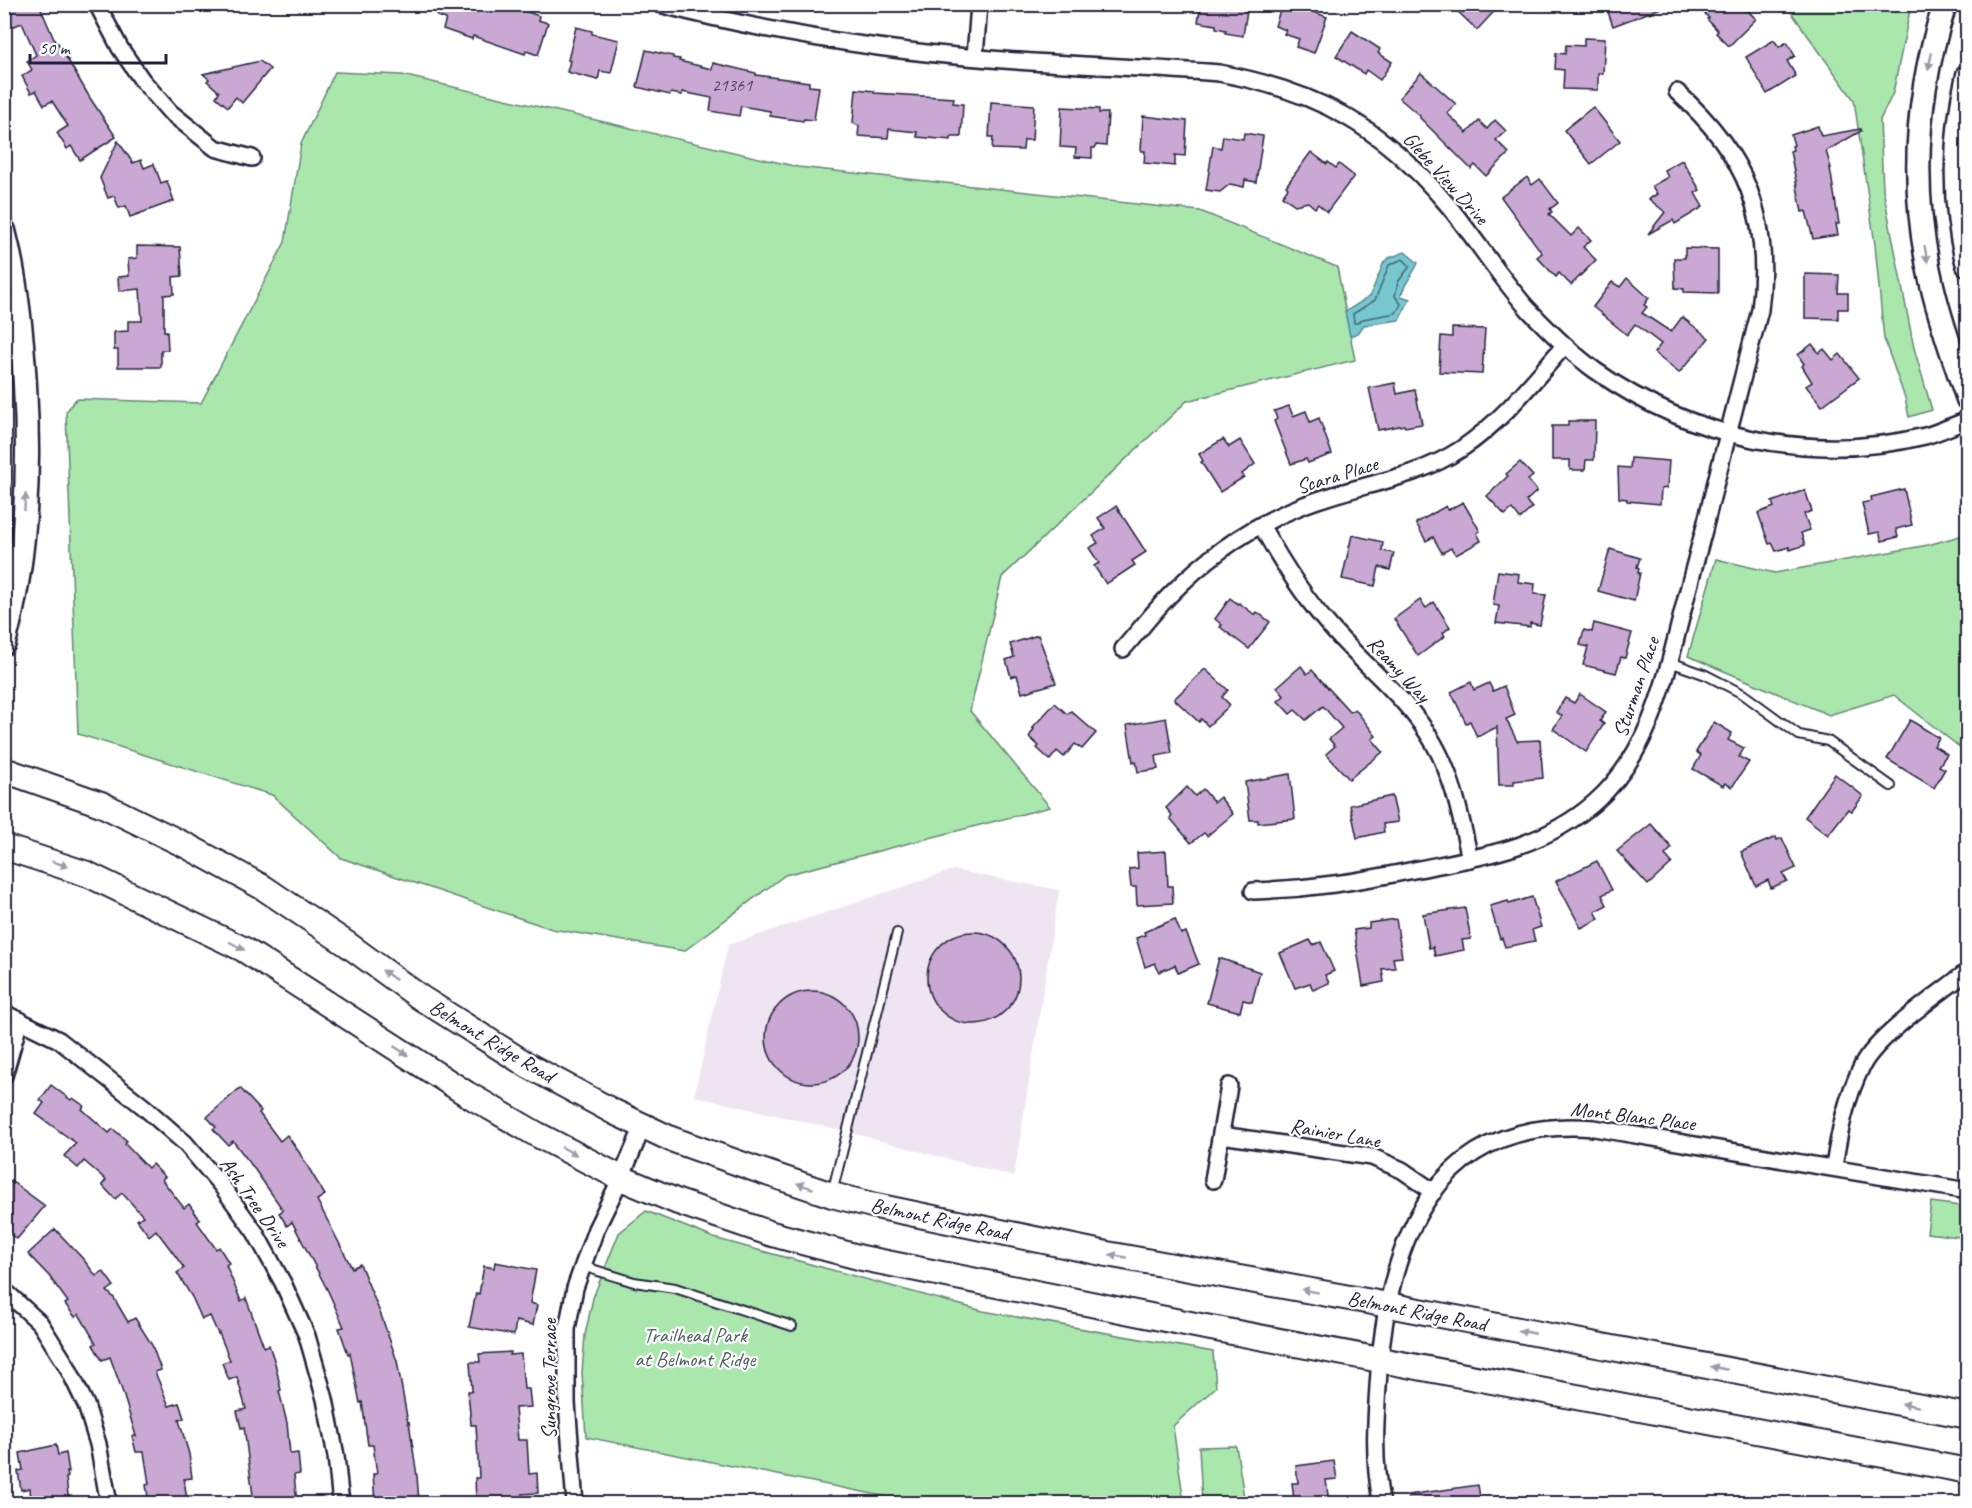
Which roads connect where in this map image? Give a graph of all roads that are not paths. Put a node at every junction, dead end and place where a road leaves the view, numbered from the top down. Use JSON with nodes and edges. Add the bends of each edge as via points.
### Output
{"nodes":[{"id":1,"x":97,"y":4,"type":"edge"},
{"id":2,"x":659,"y":4,"type":"edge"},
{"id":3,"x":979,"y":4,"type":"edge"},
{"id":4,"x":1945,"y":4,"type":"edge"},
{"id":5,"x":709,"y":11,"type":"edge"},
{"id":6,"x":975,"y":57,"type":"junction"},
{"id":7,"x":1968,"y":75,"type":"edge"},
{"id":8,"x":1677,"y":92,"type":"dead end"},
{"id":9,"x":252,"y":158,"type":"dead end"},
{"id":10,"x":4,"y":231,"type":"edge"},
{"id":11,"x":1968,"y":265,"type":"edge"},
{"id":12,"x":1564,"y":346,"type":"junction"},
{"id":13,"x":1968,"y":399,"type":"edge"},
{"id":14,"x":1968,"y":420,"type":"edge"},
{"id":15,"x":1728,"y":434,"type":"junction"},
{"id":16,"x":1261,"y":525,"type":"junction"},
{"id":17,"x":4,"y":643,"type":"edge"},
{"id":18,"x":1123,"y":649,"type":"dead end"},
{"id":19,"x":1670,"y":662,"type":"junction"},
{"id":20,"x":4,"y":770,"type":"edge"},
{"id":21,"x":1891,"y":786,"type":"dead end"},
{"id":22,"x":4,"y":847,"type":"edge"},
{"id":23,"x":1470,"y":859,"type":"junction"},
{"id":24,"x":1253,"y":891,"type":"dead end"},
{"id":25,"x":897,"y":933,"type":"dead end"},
{"id":26,"x":1968,"y":971,"type":"edge"},
{"id":27,"x":4,"y":1013,"type":"edge"},
{"id":28,"x":20,"y":1020,"type":"junction"},
{"id":29,"x":4,"y":1076,"type":"edge"},
{"id":30,"x":1229,"y":1086,"type":"dead end"},
{"id":31,"x":643,"y":1125,"type":"junction"},
{"id":32,"x":1221,"y":1135,"type":"junction"},
{"id":33,"x":1834,"y":1167,"type":"junction"},
{"id":34,"x":621,"y":1178,"type":"junction"},
{"id":35,"x":1213,"y":1180,"type":"dead end"},
{"id":36,"x":1968,"y":1191,"type":"edge"},
{"id":37,"x":1434,"y":1192,"type":"junction"},
{"id":38,"x":832,"y":1195,"type":"junction"},
{"id":39,"x":582,"y":1266,"type":"junction"},
{"id":40,"x":4,"y":1290,"type":"edge"},
{"id":41,"x":1388,"y":1305,"type":"junction"},
{"id":42,"x":792,"y":1326,"type":"dead end"},
{"id":43,"x":1380,"y":1359,"type":"junction"},
{"id":44,"x":1968,"y":1416,"type":"edge"},
{"id":45,"x":1968,"y":1471,"type":"edge"},
{"id":46,"x":109,"y":1503,"type":"edge"},
{"id":47,"x":341,"y":1503,"type":"edge"},
{"id":48,"x":575,"y":1503,"type":"edge"},
{"id":49,"x":1382,"y":1503,"type":"edge"}],
"edges":[{"from":1,"to":9,"type":"street","via":[[120,48],[170,112],[215,147]]},
{"from":2,"to":5,"type":"street","name":"Glebe View Drive"},
{"from":3,"to":6,"type":"street"},
{"from":4,"to":13,"type":"street","one_way":true,"via":[[1920,116],[1918,191],[1932,288]]},
{"from":5,"to":6,"type":"street","name":"Glebe View Drive","via":[[793,34],[879,48]]},
{"from":6,"to":12,"type":"street","name":"Glebe View Drive","via":[[1219,73],[1292,90],[1326,105],[1362,125],[1412,166],[1446,203],[1528,309]]},
{"from":7,"to":11,"type":"street","via":[[1957,171]]},
{"from":8,"to":15,"type":"street","name":"Sturman Place","via":[[1721,136],[1746,182],[1759,221],[1763,252],[1760,310]]},
{"from":17,"to":10,"type":"street","one_way":true,"via":[[13,612],[21,550],[28,435],[21,322]]},
{"from":12,"to":15,"type":"street","name":"Glebe View Drive","via":[[1629,392],[1668,412]]},
{"from":12,"to":16,"type":"street","name":"Scara Place","via":[[1488,429],[1434,465],[1298,507]]},
{"from":14,"to":15,"type":"street","name":"Glebe View Drive","via":[[1925,436],[1858,446],[1813,446]]},
{"from":15,"to":19,"type":"street","name":"Sturman Place"},
{"from":16,"to":18,"type":"street","name":"Scara Place","via":[[1200,567]]},
{"from":16,"to":23,"type":"street","name":"Reamy Way","via":[[1310,603],[1413,712],[1434,743],[1457,798]]},
{"from":19,"to":21,"type":"lane","via":[[1743,694],[1799,735],[1828,741]]},
{"from":19,"to":23,"type":"street","name":"Sturman Place","via":[[1650,723],[1635,753],[1595,802],[1543,837],[1512,850]]},
{"from":31,"to":20,"type":"main road","name":"Belmont Ridge Road","one_way":true,"via":[[530,1066],[421,998],[264,888],[101,804]]},
{"from":22,"to":34,"type":"main road","one_way":true,"via":[[87,874],[243,949],[467,1094]]},
{"from":23,"to":24,"type":"street","name":"Sturman Place","via":[[1346,884]]},
{"from":25,"to":38,"type":"lane"},
{"from":26,"to":33,"type":"street","via":[[1891,1033],[1863,1064],[1846,1106]]},
{"from":27,"to":28,"type":"street","name":"Ash Tree Drive"},
{"from":28,"to":29,"type":"street"},
{"from":28,"to":47,"type":"street","name":"Ash Tree Drive","via":[[59,1040],[97,1068],[185,1143],[255,1232],[308,1336],[325,1399]]},
{"from":30,"to":32,"type":"street"},
{"from":31,"to":34,"type":"street","name":"Sungrove Terrace"},
{"from":38,"to":31,"type":"main road","name":"Belmont Ridge Road","one_way":true,"via":[[682,1143]]},
{"from":32,"to":35,"type":"street"},
{"from":32,"to":37,"type":"street","name":"Rainier Lane","via":[[1372,1157],[1402,1170]]},
{"from":33,"to":36,"type":"street","name":"Mont Blanc Place"},
{"from":33,"to":37,"type":"street","name":"Mont Blanc Place","via":[[1570,1126],[1516,1133],[1491,1142],[1468,1156]]},
{"from":34,"to":39,"type":"street","name":"Sungrove Terrace"},
{"from":34,"to":43,"type":"main road","via":[[678,1202],[862,1258]]},
{"from":37,"to":41,"type":"street","name":"Mont Blanc Place","via":[[1398,1262]]},
{"from":41,"to":38,"type":"main road","name":"Belmont Ridge Road","one_way":true,"via":[[1107,1254]]},
{"from":39,"to":42,"type":"lane","via":[[634,1282],[675,1288]]},
{"from":39,"to":48,"type":"street","name":"Sungrove Terrace","via":[[567,1329],[567,1403]]},
{"from":40,"to":46,"type":"street","via":[[40,1323],[67,1366],[86,1405],[98,1444]]},
{"from":41,"to":43,"type":"street","name":"Mont Blanc Place"},
{"from":44,"to":41,"type":"main road","name":"Belmont Ridge Road","one_way":true},
{"from":43,"to":45,"type":"main road"},
{"from":43,"to":49,"type":"street","name":"Mont Blanc Place","via":[[1376,1456]]}]}
